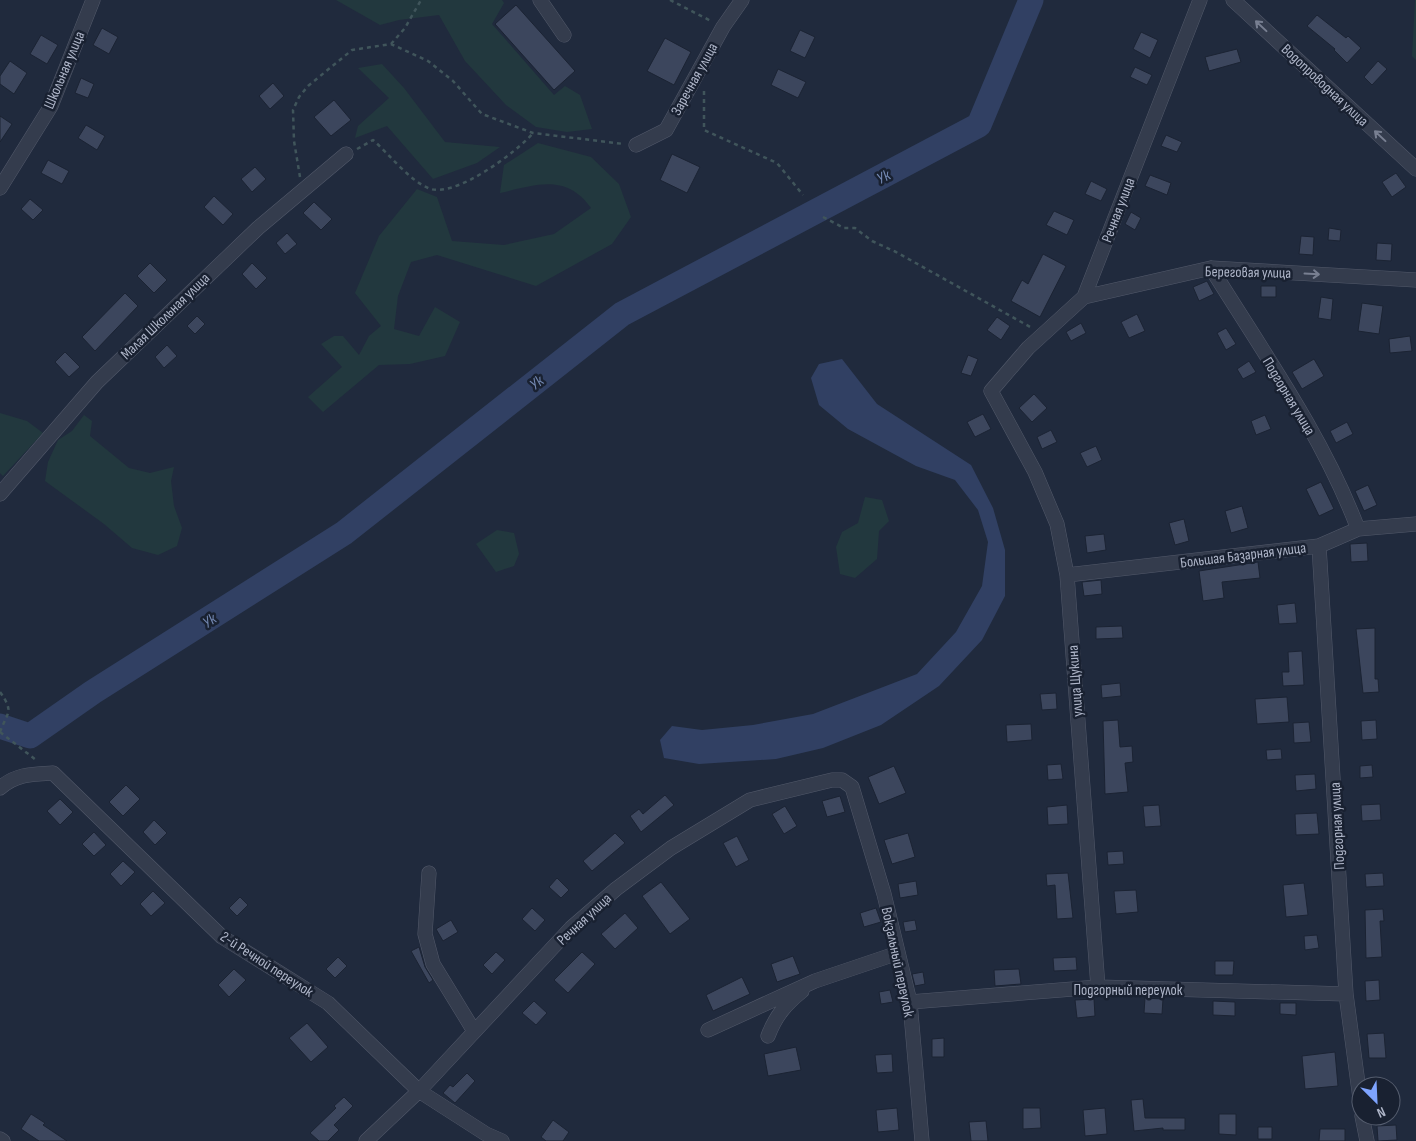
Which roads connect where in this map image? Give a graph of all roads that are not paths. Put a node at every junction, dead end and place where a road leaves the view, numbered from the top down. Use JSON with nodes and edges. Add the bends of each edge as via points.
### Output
{"nodes":[{"id":1,"x":93,"y":0,"type":"edge"},
{"id":2,"x":540,"y":0,"type":"edge"},
{"id":3,"x":742,"y":0,"type":"edge"},
{"id":4,"x":1200,"y":0,"type":"edge"},
{"id":5,"x":1233,"y":0,"type":"edge"},
{"id":6,"x":564,"y":35,"type":"dead end"},
{"id":7,"x":636,"y":144,"type":"road end"},
{"id":8,"x":346,"y":154,"type":"road end"},
{"id":9,"x":1416,"y":169,"type":"edge"},
{"id":10,"x":0,"y":188,"type":"edge"},
{"id":11,"x":1211,"y":268,"type":"junction"},
{"id":12,"x":1416,"y":280,"type":"edge"},
{"id":13,"x":1084,"y":297,"type":"junction"},
{"id":14,"x":992,"y":390,"type":"joint"},
{"id":15,"x":0,"y":494,"type":"edge"},
{"id":16,"x":1416,"y":524,"type":"edge"},
{"id":17,"x":1358,"y":529,"type":"junction"},
{"id":18,"x":1319,"y":546,"type":"junction"},
{"id":19,"x":1067,"y":576,"type":"junction"},
{"id":20,"x":852,"y":787,"type":"joint"},
{"id":21,"x":0,"y":788,"type":"edge"},
{"id":22,"x":429,"y":873,"type":"dead end"},
{"id":23,"x":898,"y":953,"type":"junction"},
{"id":24,"x":815,"y":981,"type":"junction"},
{"id":25,"x":1098,"y":988,"type":"junction"},
{"id":26,"x":1346,"y":994,"type":"junction"},
{"id":27,"x":910,"y":1002,"type":"junction"},
{"id":28,"x":708,"y":1030,"type":"dead end"},
{"id":29,"x":474,"y":1031,"type":"junction"},
{"id":30,"x":768,"y":1036,"type":"dead end"},
{"id":31,"x":1357,"y":1076,"type":"edge"},
{"id":32,"x":419,"y":1090,"type":"junction"},
{"id":33,"x":1364,"y":1126,"type":"edge"},
{"id":34,"x":366,"y":1141,"type":"edge"},
{"id":35,"x":502,"y":1141,"type":"edge"},
{"id":36,"x":922,"y":1141,"type":"edge"},
{"id":37,"x":1367,"y":1141,"type":"edge"}],
"edges":[{"from":1,"to":10,"type":"street","name":"Школьная улица","via":[[51,106]]},
{"from":2,"to":6,"type":"street"},
{"from":3,"to":7,"type":"street","name":"Заречная улица","via":[[723,27],[666,130]]},
{"from":4,"to":13,"type":"street","name":"Речная улица"},
{"from":9,"to":5,"type":"street","name":"Водопроводная улица","one_way":true},
{"from":8,"to":15,"type":"street","name":"Малая Школьная улица","via":[[198,283],[96,382]]},
{"from":11,"to":12,"type":"street","name":"Береговая улица","one_way":true},
{"from":11,"to":13,"type":"street","name":"Береговая улица"},
{"from":11,"to":17,"type":"street","name":"Подгорная улица","via":[[1339,482]]},
{"from":13,"to":14,"type":"street","name":"Речная улица","via":[[1043,334]]},
{"from":14,"to":19,"type":"street","name":"улица Щукина","via":[[1036,472],[1054,516]]},
{"from":16,"to":17,"type":"street","name":"Большая Базарная улица"},
{"from":17,"to":18,"type":"street","name":"Большая Базарная улица"},
{"from":18,"to":19,"type":"street","name":"Большая Базарная улица"},
{"from":18,"to":26,"type":"street","name":"Подгорная улица"},
{"from":19,"to":25,"type":"street","name":"улица Щукина"},
{"from":20,"to":23,"type":"street","name":"Вокзальный переулок"},
{"from":20,"to":29,"type":"street","name":"Речная улица","via":[[842,780],[832,780],[750,800],[671,848],[571,928]]},
{"from":21,"to":32,"type":"street","name":"2-й Речной переулок","via":[[22,775],[53,773],[222,937],[328,1003]]},
{"from":22,"to":29,"type":"street","via":[[424,934],[432,964]]},
{"from":23,"to":24,"type":"street"},
{"from":23,"to":27,"type":"street","name":"Вокзальный переулок"},
{"from":24,"to":28,"type":"street"},
{"from":24,"to":30,"type":"street","via":[[782,1008]]},
{"from":25,"to":26,"type":"street","name":"Подгорный переулок"},
{"from":25,"to":27,"type":"street","name":"Подгорный переулок"},
{"from":26,"to":31,"type":"street","name":"Подгорная улица"},
{"from":27,"to":36,"type":"street","name":"Вокзальный переулок"},
{"from":29,"to":32,"type":"street","name":"Речная улица"},
{"from":32,"to":34,"type":"street","name":"Речная улица"},
{"from":32,"to":35,"type":"street","name":"2-й Речной переулок"},
{"from":33,"to":37,"type":"street"}]}
